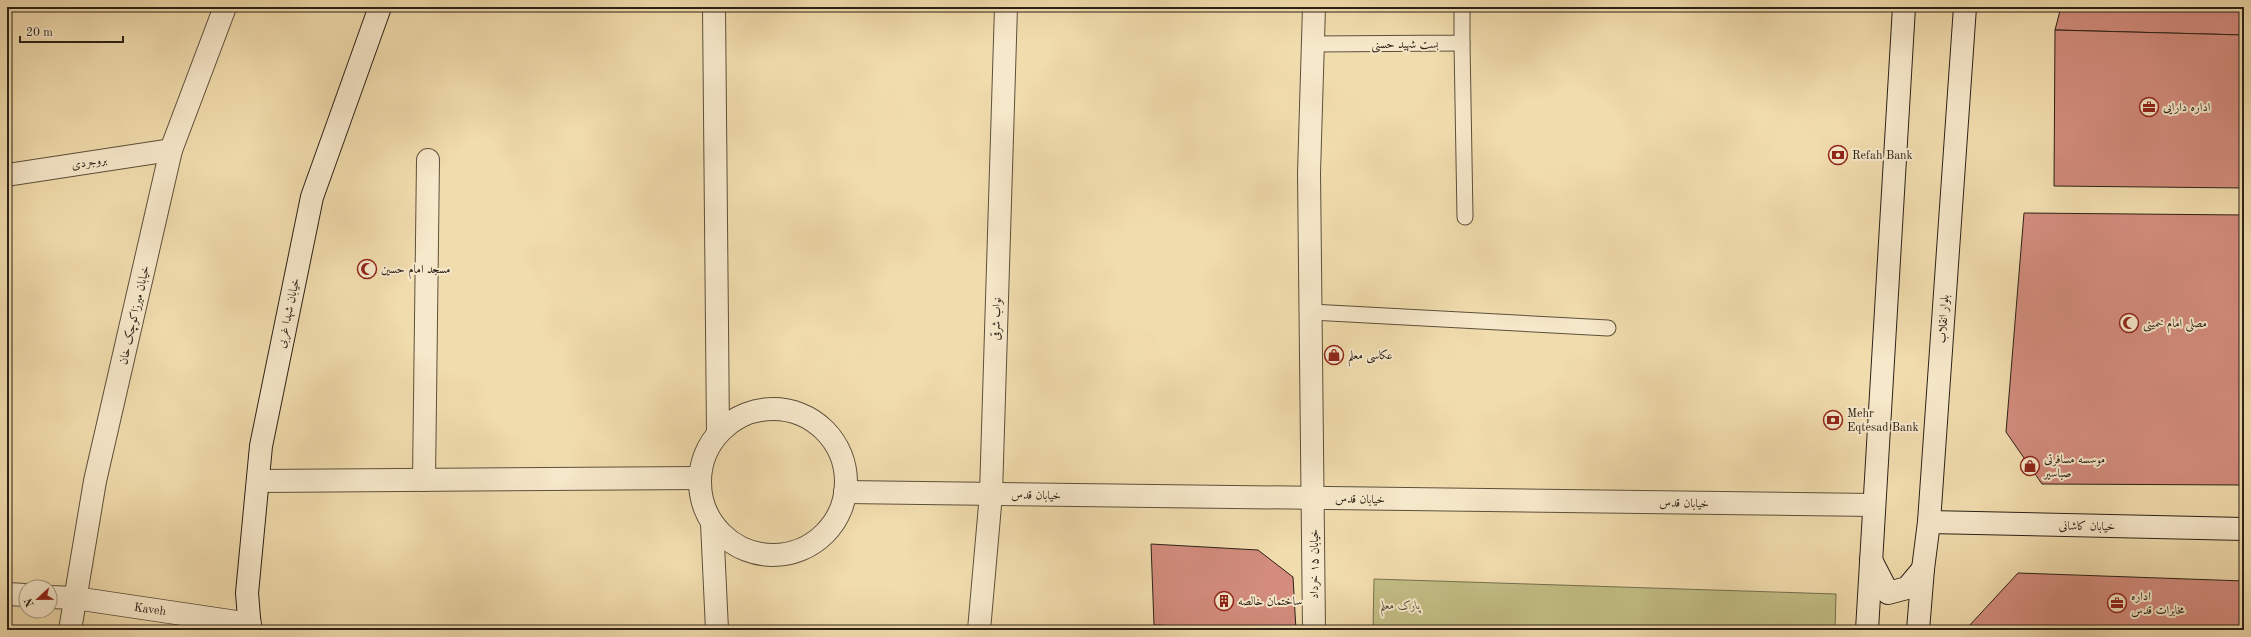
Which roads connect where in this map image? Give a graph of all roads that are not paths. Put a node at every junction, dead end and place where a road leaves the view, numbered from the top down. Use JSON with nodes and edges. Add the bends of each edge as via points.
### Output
{"nodes":[{"id":1,"x":225,"y":7,"type":"edge"},
{"id":2,"x":380,"y":7,"type":"edge"},
{"id":3,"x":714,"y":7,"type":"edge"},
{"id":4,"x":1006,"y":7,"type":"edge"},
{"id":5,"x":1314,"y":7,"type":"edge"},
{"id":6,"x":1462,"y":7,"type":"edge"},
{"id":7,"x":1904,"y":7,"type":"edge"},
{"id":8,"x":1965,"y":7,"type":"edge"},
{"id":9,"x":1462,"y":43,"type":"junction"},
{"id":10,"x":1312,"y":44,"type":"junction"},
{"id":11,"x":171,"y":150,"type":"junction"},
{"id":12,"x":428,"y":160,"type":"dead end"},
{"id":13,"x":7,"y":175,"type":"edge"},
{"id":14,"x":1465,"y":217,"type":"dead end"},
{"id":15,"x":1311,"y":312,"type":"junction"},
{"id":16,"x":1608,"y":328,"type":"dead end"},
{"id":17,"x":718,"y":433,"type":"junction"},
{"id":18,"x":700,"y":478,"type":"junction"},
{"id":19,"x":424,"y":480,"type":"junction"},
{"id":20,"x":258,"y":481,"type":"junction"},
{"id":21,"x":845,"y":492,"type":"junction"},
{"id":22,"x":991,"y":494,"type":"junction"},
{"id":23,"x":1313,"y":499,"type":"junction"},
{"id":24,"x":1874,"y":505,"type":"junction"},
{"id":25,"x":1929,"y":522,"type":"junction"},
{"id":26,"x":712,"y":523,"type":"junction"},
{"id":27,"x":2244,"y":529,"type":"edge"},
{"id":28,"x":1871,"y":559,"type":"junction"},
{"id":29,"x":1923,"y":569,"type":"junction"},
{"id":30,"x":7,"y":594,"type":"edge"},
{"id":31,"x":18,"y":595,"type":"edge"},
{"id":32,"x":58,"y":597,"type":"edge"},
{"id":33,"x":75,"y":598,"type":"junction"},
{"id":34,"x":250,"y":627,"type":"edge"},
{"id":35,"x":70,"y":630,"type":"edge"},
{"id":36,"x":716,"y":630,"type":"edge"},
{"id":37,"x":979,"y":630,"type":"edge"},
{"id":38,"x":1314,"y":630,"type":"edge"},
{"id":39,"x":1867,"y":630,"type":"edge"},
{"id":40,"x":1918,"y":630,"type":"edge"}],
"edges":[{"from":1,"to":11,"type":"street","name":"خیابان میرزاکوچک خان"},
{"from":2,"to":20,"type":"street","name":"خیابان شهدا غربی","via":[[312,197],[261,446]]},
{"from":3,"to":17,"type":"street"},
{"from":4,"to":22,"type":"street","name":"نواب شرقی"},
{"from":5,"to":10,"type":"street","name":"خیابان ۱۵ خرداد"},
{"from":6,"to":9,"type":"lane"},
{"from":7,"to":24,"type":"street"},
{"from":8,"to":25,"type":"street","name":"بلوار انقلاب"},
{"from":9,"to":10,"type":"lane","name":"بست شهید حسنی"},
{"from":9,"to":14,"type":"lane"},
{"from":10,"to":15,"type":"street","name":"خیابان ۱۵ خرداد","via":[[1309,173]]},
{"from":11,"to":13,"type":"street","name":"بروجردی"},
{"from":11,"to":33,"type":"street","name":"خیابان میرزاکوچک خان","via":[[96,481]]},
{"from":12,"to":19,"type":"street"},
{"from":15,"to":16,"type":"lane"},
{"from":15,"to":23,"type":"street","name":"خیابان ۱۵ خرداد"},
{"from":17,"to":18,"type":"street","via":[[706,454]]},
{"from":17,"to":21,"type":"street","via":[[737,418],[760,410],[784,410],[807,418],[827,433],[840,453],[846,477]]},
{"from":18,"to":19,"type":"street"},
{"from":18,"to":26,"type":"street","via":[[702,501]]},
{"from":19,"to":20,"type":"street"},
{"from":20,"to":34,"type":"street","name":"خیابان شهدا غربی","via":[[247,593]]},
{"from":21,"to":22,"type":"street","name":"خیابان قدس"},
{"from":21,"to":26,"type":"street","via":[[844,501],[834,523],[818,541],[796,552],[773,556],[750,552],[728,541]]},
{"from":22,"to":23,"type":"street","name":"خیابان قدس"},
{"from":22,"to":37,"type":"street","name":"نواب شرقی"},
{"from":23,"to":24,"type":"street","name":"خیابان قدس"},
{"from":23,"to":38,"type":"street","name":"خیابان ۱۵ خرداد"},
{"from":24,"to":28,"type":"street"},
{"from":25,"to":27,"type":"street","name":"خیابان کاشانی"},
{"from":25,"to":29,"type":"street","name":"بلوار انقلاب"},
{"from":26,"to":36,"type":"street"},
{"from":28,"to":29,"type":"street","via":[[1888,593],[1907,588]]},
{"from":28,"to":39,"type":"street"},
{"from":29,"to":40,"type":"street","name":"بلوار انقلاب"},
{"from":30,"to":31,"type":"street"},
{"from":32,"to":33,"type":"street","name":"Kaveh"},
{"from":33,"to":34,"type":"street","name":"Kaveh"},
{"from":33,"to":35,"type":"street","name":"خیابان میرزاکوچک خان"}]}
